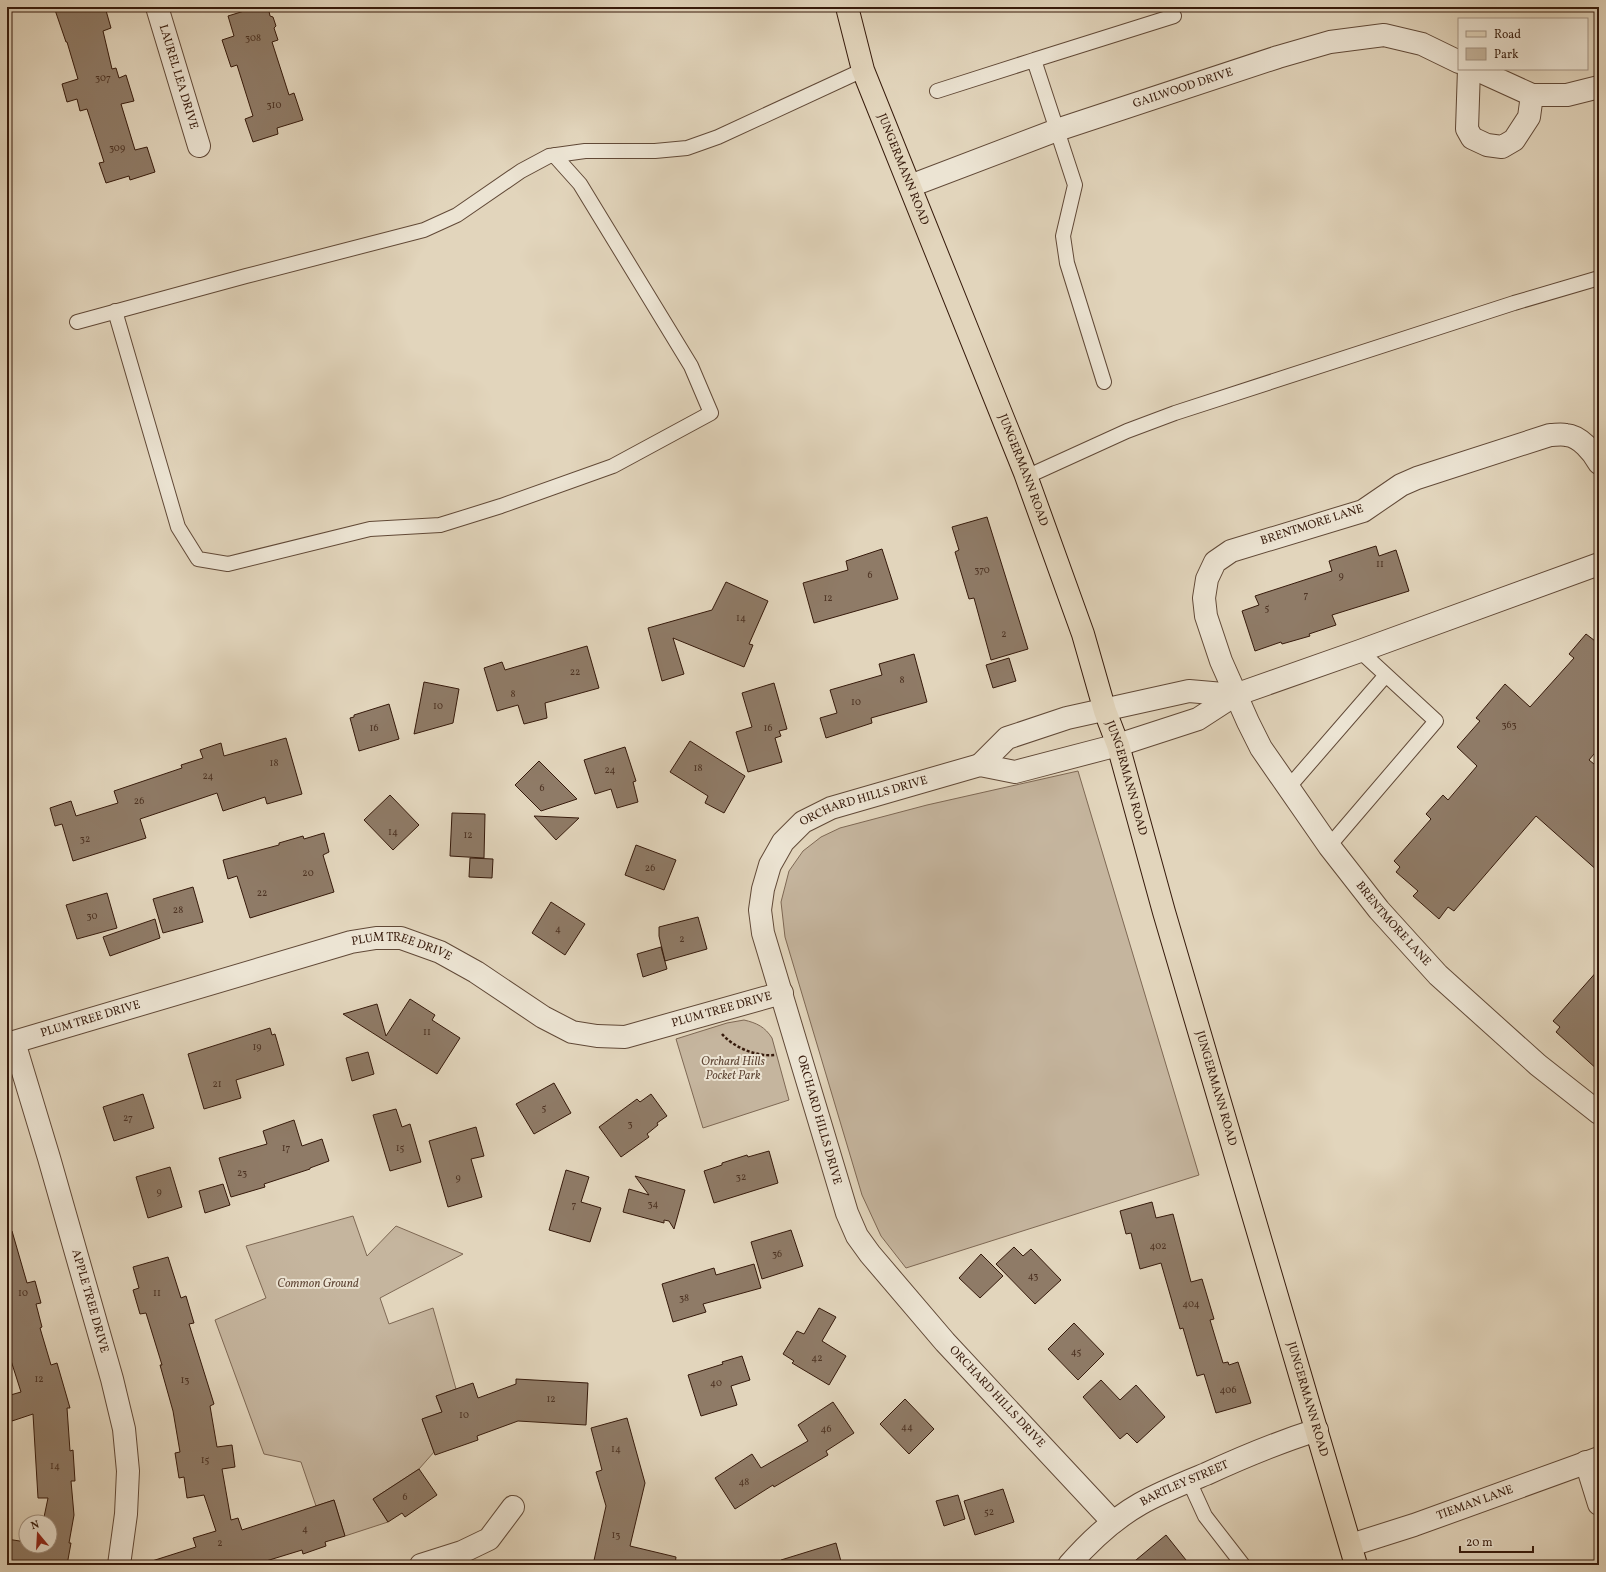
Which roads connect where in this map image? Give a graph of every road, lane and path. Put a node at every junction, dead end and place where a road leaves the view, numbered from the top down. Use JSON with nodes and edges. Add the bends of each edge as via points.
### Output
{"nodes":[{"id":1,"x":157,"y":7,"type":"edge"},
{"id":2,"x":847,"y":7,"type":"edge"},
{"id":3,"x":1174,"y":16,"type":"dead end"},
{"id":4,"x":1034,"y":60,"type":"junction"},
{"id":5,"x":1458,"y":62,"type":"edge"},
{"id":6,"x":863,"y":70,"type":"junction"},
{"id":7,"x":1469,"y":70,"type":"edge"},
{"id":8,"x":1477,"y":70,"type":"edge"},
{"id":9,"x":1599,"y":87,"type":"edge"},
{"id":10,"x":937,"y":91,"type":"dead end"},
{"id":11,"x":1532,"y":95,"type":"junction"},
{"id":12,"x":1057,"y":130,"type":"junction"},
{"id":13,"x":198,"y":146,"type":"dead end"},
{"id":14,"x":554,"y":155,"type":"junction"},
{"id":15,"x":910,"y":186,"type":"junction"},
{"id":16,"x":1599,"y":278,"type":"edge"},
{"id":17,"x":114,"y":311,"type":"junction"},
{"id":18,"x":78,"y":322,"type":"dead end"},
{"id":19,"x":1104,"y":382,"type":"dead end"},
{"id":20,"x":1599,"y":463,"type":"edge"},
{"id":21,"x":1026,"y":477,"type":"junction"},
{"id":22,"x":1599,"y":564,"type":"edge"},
{"id":23,"x":1360,"y":652,"type":"junction"},
{"id":24,"x":1386,"y":675,"type":"junction"},
{"id":25,"x":1235,"y":695,"type":"junction"},
{"id":26,"x":1105,"y":711,"type":"junction"},
{"id":27,"x":1118,"y":745,"type":"junction"},
{"id":28,"x":980,"y":765,"type":"junction"},
{"id":29,"x":1288,"y":788,"type":"junction"},
{"id":30,"x":1329,"y":846,"type":"junction"},
{"id":31,"x":782,"y":993,"type":"junction"},
{"id":32,"x":711,"y":1012,"type":"junction"},
{"id":33,"x":10,"y":1043,"type":"edge"},
{"id":34,"x":800,"y":1052,"type":"junction"},
{"id":35,"x":1599,"y":1113,"type":"edge"},
{"id":36,"x":1317,"y":1430,"type":"junction"},
{"id":37,"x":1592,"y":1460,"type":"edge"},
{"id":38,"x":1189,"y":1481,"type":"junction"},
{"id":39,"x":1599,"y":1504,"type":"edge"},
{"id":40,"x":513,"y":1507,"type":"dead end"},
{"id":41,"x":1113,"y":1522,"type":"junction"},
{"id":42,"x":1354,"y":1560,"type":"edge"},
{"id":43,"x":119,"y":1565,"type":"edge"},
{"id":44,"x":421,"y":1565,"type":"edge"},
{"id":45,"x":1069,"y":1565,"type":"edge"},
{"id":46,"x":1243,"y":1565,"type":"edge"}],
"edges":[{"from":1,"to":13,"type":"street","name":"LAUREL LEA DRIVE"},
{"from":2,"to":6,"type":"main road","name":"JUNGERMANN ROAD"},
{"from":3,"to":4,"type":"lane"},
{"from":4,"to":10,"type":"lane"},
{"from":4,"to":12,"type":"lane"},
{"from":5,"to":12,"type":"street","name":"GAILWOOD DRIVE","via":[[1422,44],[1384,35],[1330,42]]},
{"from":6,"to":14,"type":"lane","via":[[718,137],[687,148],[655,151],[585,151]]},
{"from":6,"to":15,"type":"main road","name":"JUNGERMANN ROAD"},
{"from":7,"to":11,"type":"street","via":[[1467,129],[1472,138],[1482,142],[1502,147],[1514,140],[1529,117]]},
{"from":8,"to":11,"type":"street"},
{"from":9,"to":11,"type":"street","via":[[1567,96]]},
{"from":12,"to":15,"type":"street","name":"GAILWOOD DRIVE"},
{"from":12,"to":19,"type":"lane","via":[[1075,185],[1063,236],[1067,263]]},
{"from":14,"to":17,"type":"lane","via":[[521,171],[457,215],[424,230]]},
{"from":14,"to":17,"type":"lane","via":[[580,184],[687,359],[711,413],[613,466],[501,506],[440,525],[370,529],[228,564],[198,559],[178,527]]},
{"from":15,"to":21,"type":"main road","name":"JUNGERMANN ROAD"},
{"from":16,"to":21,"type":"lane","via":[[1175,413],[1127,431]]},
{"from":17,"to":18,"type":"lane"},
{"from":20,"to":25,"type":"street","name":"BRENTMORE LANE","via":[[1587,446],[1576,439],[1567,434],[1550,435],[1400,485],[1363,511],[1231,551],[1215,562],[1207,579],[1204,598],[1206,616]]},
{"from":21,"to":26,"type":"main road","name":"JUNGERMANN ROAD","via":[[1082,634]]},
{"from":22,"to":23,"type":"street"},
{"from":23,"to":24,"type":"lane"},
{"from":23,"to":25,"type":"street"},
{"from":24,"to":29,"type":"lane"},
{"from":24,"to":30,"type":"lane","via":[[1436,721]]},
{"from":25,"to":26,"type":"street","via":[[1189,691]]},
{"from":25,"to":27,"type":"street","via":[[1198,719]]},
{"from":25,"to":29,"type":"street","name":"BRENTMORE LANE","via":[[1261,748]]},
{"from":26,"to":27,"type":"main road","name":"JUNGERMANN ROAD"},
{"from":26,"to":28,"type":"street","name":"ORCHARD HILLS DRIVE","via":[[1067,718],[1007,738]]},
{"from":27,"to":28,"type":"street","name":"ORCHARD HILLS DRIVE","via":[[1015,772]]},
{"from":27,"to":36,"type":"main road","name":"JUNGERMANN ROAD","via":[[1164,912]]},
{"from":28,"to":31,"type":"street","name":"ORCHARD HILLS DRIVE","via":[[830,808],[803,822],[784,842],[770,865],[760,910],[763,934]]},
{"from":29,"to":30,"type":"street","name":"BRENTMORE LANE"},
{"from":30,"to":35,"type":"street","name":"BRENTMORE LANE","via":[[1379,910],[1438,975],[1538,1065]]},
{"from":31,"to":32,"type":"street","name":"PLUM TREE DRIVE"},
{"from":31,"to":34,"type":"street","name":"ORCHARD HILLS DRIVE"},
{"from":32,"to":33,"type":"street","name":"PLUM TREE DRIVE","via":[[624,1037],[572,1032],[542,1017],[476,972],[440,952],[401,938],[376,938],[350,942]]},
{"from":32,"to":34,"type":"path","via":[[717,1028],[728,1041],[747,1051],[770,1056]]},
{"from":33,"to":43,"type":"street","name":"APPLE TREE DRIVE","via":[[49,1158],[124,1429],[128,1471],[126,1514]]},
{"from":34,"to":41,"type":"street","name":"ORCHARD HILLS DRIVE","via":[[847,1213],[857,1236],[945,1342]]},
{"from":36,"to":38,"type":"street","name":"BARTLEY STREET","via":[[1260,1450]]},
{"from":36,"to":42,"type":"main road","name":"JUNGERMANN ROAD"},
{"from":37,"to":39,"type":"street"},
{"from":37,"to":42,"type":"street","name":"TIEMAN LANE","via":[[1414,1525]]},
{"from":38,"to":41,"type":"street","name":"BARTLEY STREET","via":[[1139,1504]]},
{"from":38,"to":46,"type":"lane","via":[[1205,1516]]},
{"from":40,"to":44,"type":"street","via":[[489,1539],[462,1552]]},
{"from":41,"to":45,"type":"street","name":"BARTLEY STREET","via":[[1088,1543]]}]}
